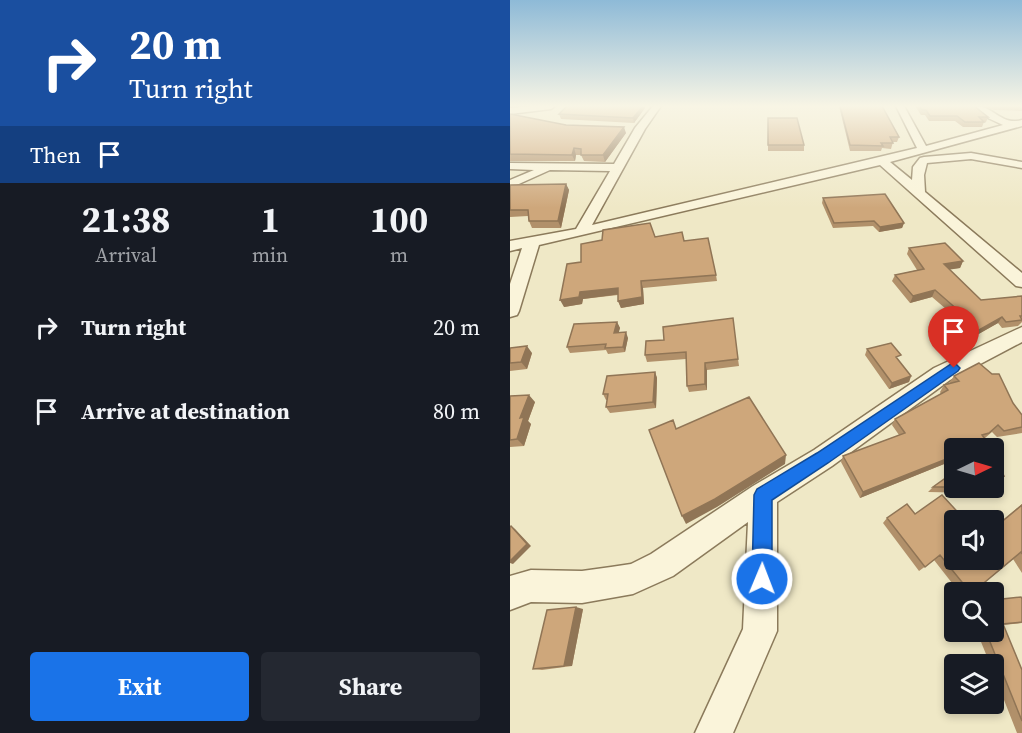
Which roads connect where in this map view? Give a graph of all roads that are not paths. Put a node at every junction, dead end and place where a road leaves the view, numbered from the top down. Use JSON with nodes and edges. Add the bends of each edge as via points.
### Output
{"nodes":[{"id":1,"x":631,"y":140,"type":"edge"},
{"id":2,"x":918,"y":140,"type":"edge"},
{"id":3,"x":961,"y":140,"type":"edge"},
{"id":4,"x":924,"y":151,"type":"junction"},
{"id":5,"x":882,"y":161,"type":"junction"},
{"id":6,"x":1022,"y":165,"type":"edge"},
{"id":7,"x":510,"y":166,"type":"edge"},
{"id":8,"x":550,"y":167,"type":"junction"},
{"id":9,"x":618,"y":168,"type":"junction"},
{"id":10,"x":510,"y":184,"type":"edge"},
{"id":11,"x":919,"y":193,"type":"junction"},
{"id":12,"x":581,"y":232,"type":"junction"},
{"id":13,"x":532,"y":242,"type":"junction"},
{"id":14,"x":510,"y":246,"type":"edge"},
{"id":15,"x":1022,"y":282,"type":"edge"},
{"id":16,"x":510,"y":311,"type":"edge"},
{"id":17,"x":1022,"y":334,"type":"edge"},
{"id":18,"x":763,"y":495,"type":"junction"},
{"id":19,"x":510,"y":594,"type":"edge"},
{"id":20,"x":714,"y":733,"type":"edge"}],
"edges":[{"from":1,"to":9,"type":"street"},
{"from":2,"to":4,"type":"street"},
{"from":3,"to":4,"type":"street"},
{"from":4,"to":5,"type":"street"},
{"from":5,"to":11,"type":"street"},
{"from":5,"to":12,"type":"street"},
{"from":6,"to":11,"type":"street","via":[[972,156],[924,160],[917,176]]},
{"from":7,"to":8,"type":"street"},
{"from":8,"to":9,"type":"street"},
{"from":8,"to":10,"type":"street"},
{"from":9,"to":12,"type":"street"},
{"from":11,"to":15,"type":"street"},
{"from":12,"to":13,"type":"street"},
{"from":13,"to":14,"type":"street"},
{"from":13,"to":16,"type":"street"},
{"from":17,"to":18,"type":"street","via":[[942,375]]},
{"from":18,"to":19,"type":"street","via":[[662,565],[633,579],[582,587],[531,586]]},
{"from":18,"to":20,"type":"street","via":[[760,631]]}]}
